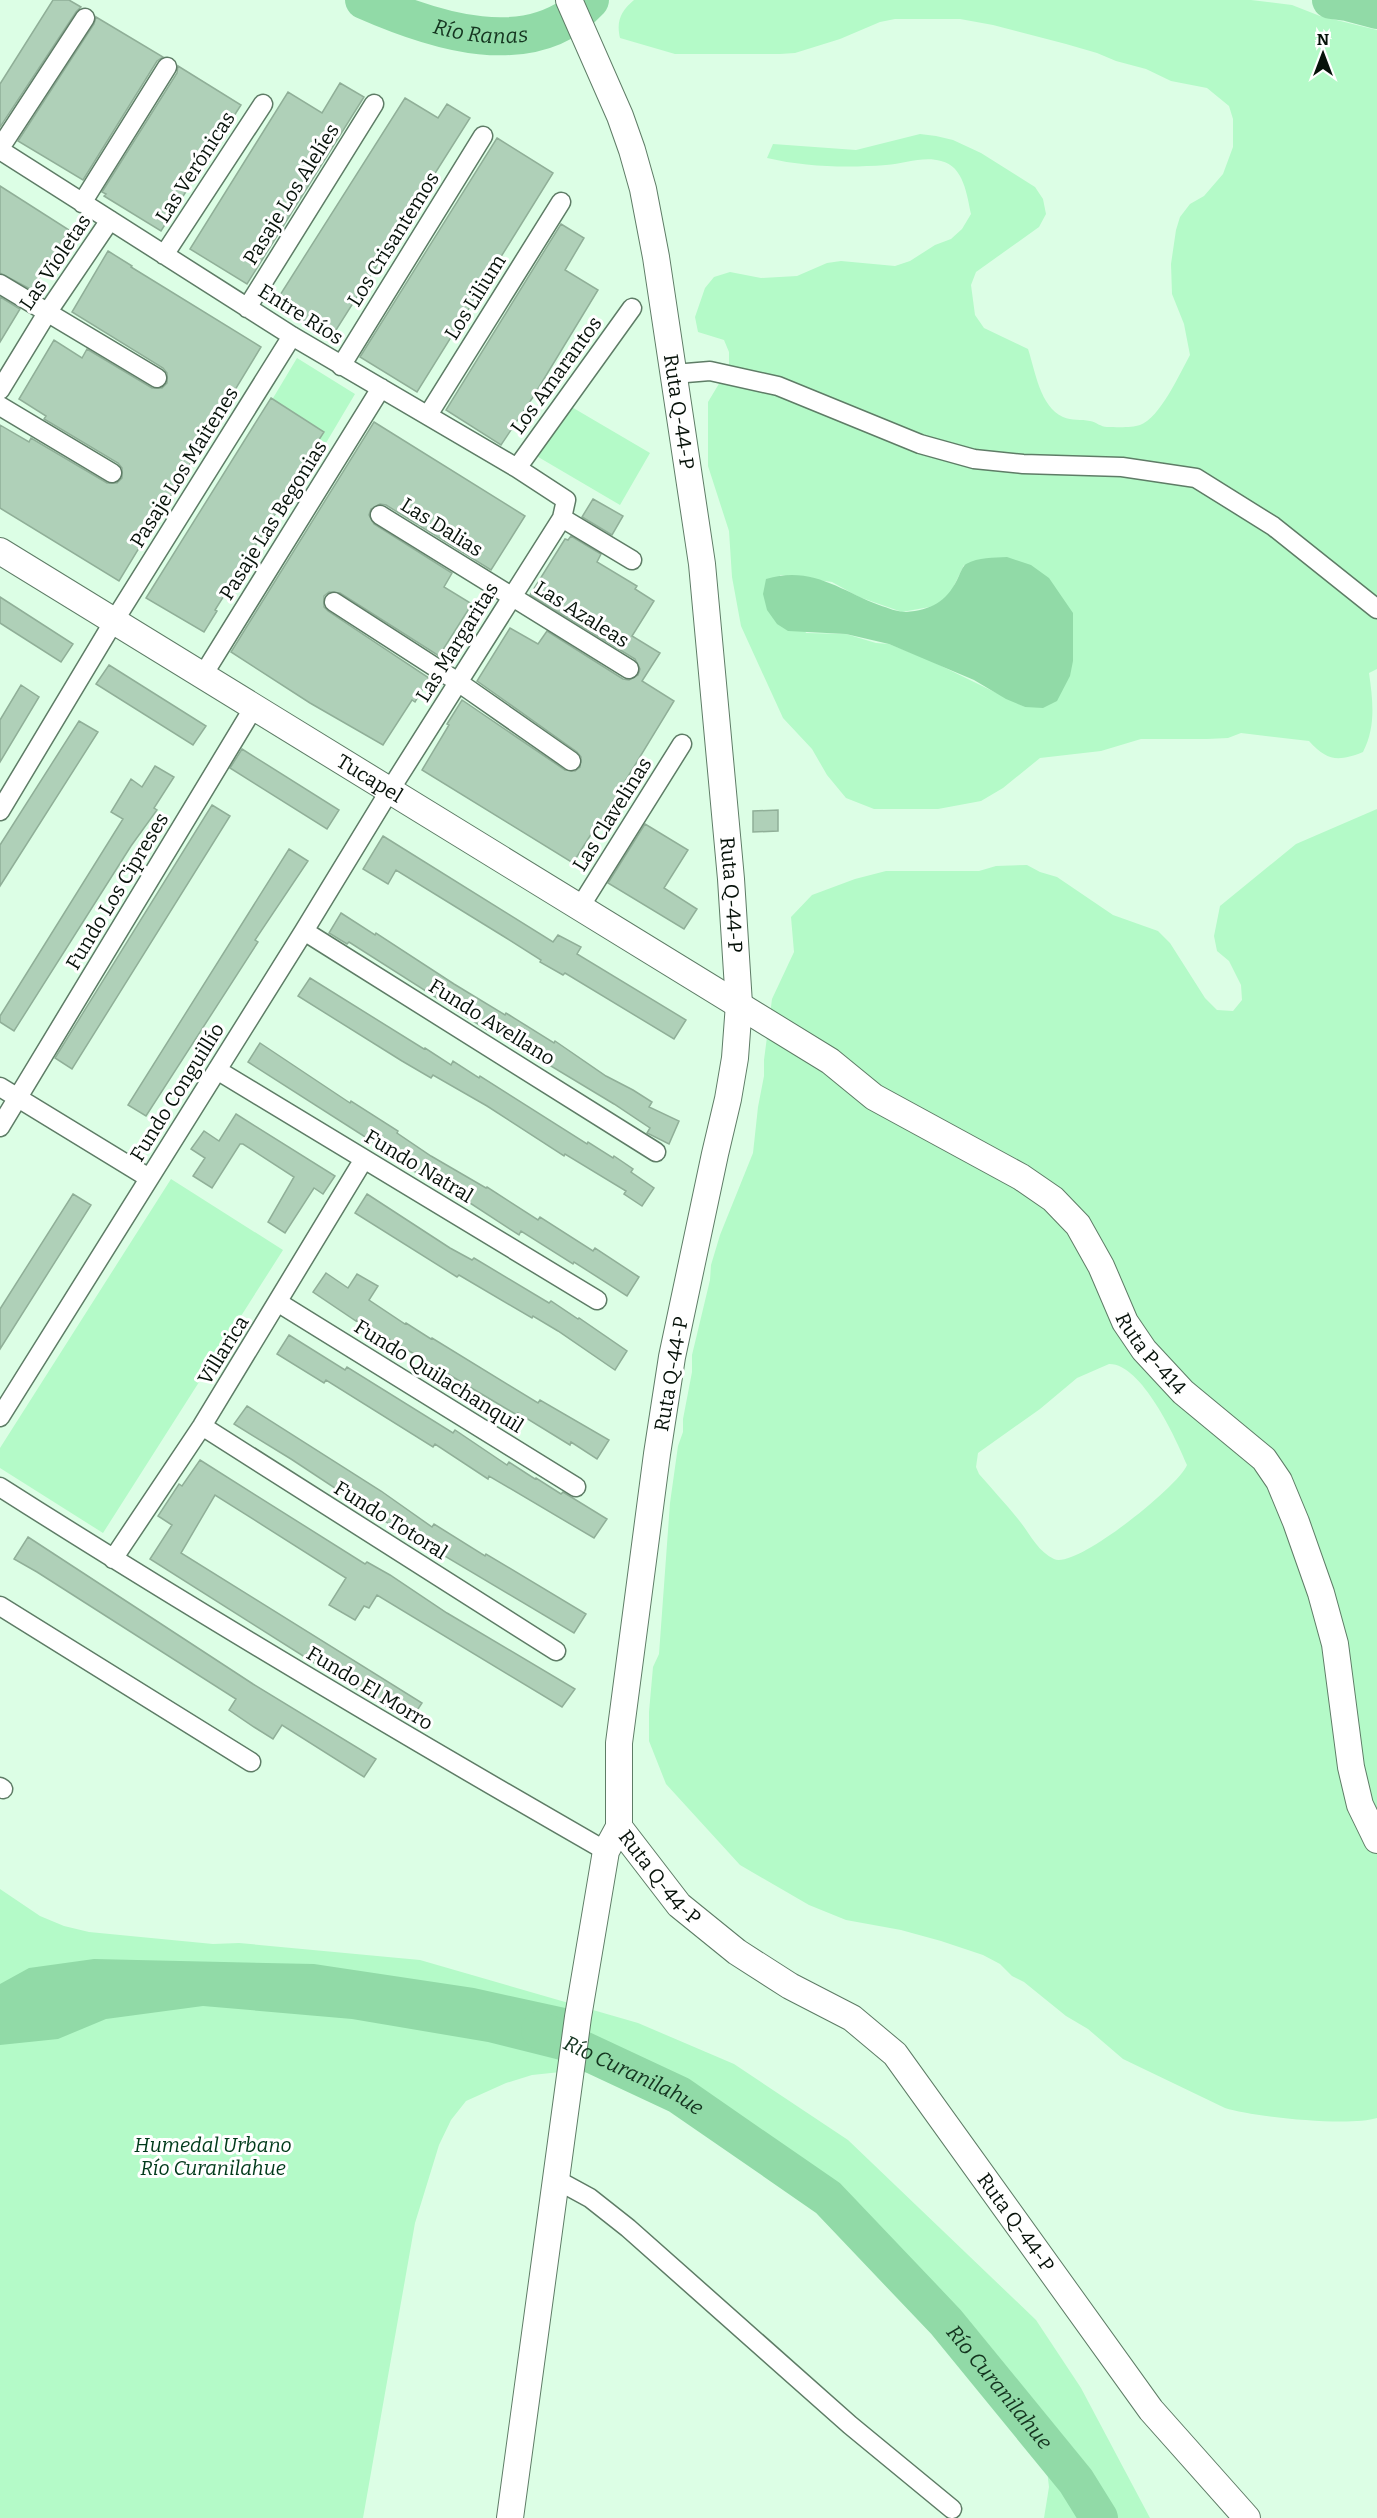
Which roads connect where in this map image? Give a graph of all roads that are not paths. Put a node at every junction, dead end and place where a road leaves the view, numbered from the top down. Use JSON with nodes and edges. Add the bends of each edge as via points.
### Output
{"nodes":[{"id":1,"x":569,"y":0,"type":"edge"},
{"id":2,"x":85,"y":18,"type":"dead end"},
{"id":3,"x":167,"y":67,"type":"dead end"},
{"id":4,"x":263,"y":104,"type":"dead end"},
{"id":5,"x":374,"y":104,"type":"dead end"},
{"id":6,"x":483,"y":136,"type":"dead end"},
{"id":7,"x":0,"y":149,"type":"edge"},
{"id":8,"x":561,"y":202,"type":"dead end"},
{"id":9,"x":82,"y":203,"type":"junction"},
{"id":10,"x":110,"y":220,"type":"junction"},
{"id":11,"x":164,"y":255,"type":"junction"},
{"id":12,"x":0,"y":284,"type":"edge"},
{"id":13,"x":247,"y":308,"type":"junction"},
{"id":14,"x":632,"y":308,"type":"dead end"},
{"id":15,"x":47,"y":314,"type":"junction"},
{"id":16,"x":292,"y":336,"type":"junction"},
{"id":17,"x":341,"y":366,"type":"junction"},
{"id":18,"x":674,"y":374,"type":"junction"},
{"id":19,"x":157,"y":378,"type":"dead end"},
{"id":20,"x":381,"y":388,"type":"junction"},
{"id":21,"x":0,"y":390,"type":"edge"},
{"id":22,"x":0,"y":406,"type":"edge"},
{"id":23,"x":428,"y":415,"type":"junction"},
{"id":24,"x":518,"y":468,"type":"junction"},
{"id":25,"x":112,"y":473,"type":"dead end"},
{"id":26,"x":380,"y":515,"type":"dead end"},
{"id":27,"x":562,"y":518,"type":"junction"},
{"id":28,"x":0,"y":551,"type":"edge"},
{"id":29,"x":632,"y":560,"type":"dead end"},
{"id":30,"x":512,"y":597,"type":"junction"},
{"id":31,"x":334,"y":602,"type":"dead end"},
{"id":32,"x":1377,"y":609,"type":"edge"},
{"id":33,"x":114,"y":621,"type":"junction"},
{"id":34,"x":629,"y":669,"type":"dead end"},
{"id":35,"x":202,"y":675,"type":"junction"},
{"id":36,"x":458,"y":682,"type":"junction"},
{"id":37,"x":254,"y":707,"type":"junction"},
{"id":38,"x":682,"y":744,"type":"dead end"},
{"id":39,"x":572,"y":761,"type":"dead end"},
{"id":40,"x":390,"y":790,"type":"junction"},
{"id":41,"x":0,"y":811,"type":"edge"},
{"id":42,"x":580,"y":907,"type":"junction"},
{"id":43,"x":304,"y":931,"type":"junction"},
{"id":44,"x":739,"y":1004,"type":"junction"},
{"id":45,"x":217,"y":1070,"type":"junction"},
{"id":46,"x":0,"y":1087,"type":"edge"},
{"id":47,"x":18,"y":1099,"type":"junction"},
{"id":48,"x":0,"y":1127,"type":"edge"},
{"id":49,"x":657,"y":1152,"type":"dead end"},
{"id":50,"x":364,"y":1159,"type":"junction"},
{"id":51,"x":149,"y":1178,"type":"junction"},
{"id":52,"x":597,"y":1300,"type":"dead end"},
{"id":53,"x":279,"y":1303,"type":"junction"},
{"id":54,"x":0,"y":1417,"type":"edge"},
{"id":55,"x":202,"y":1426,"type":"junction"},
{"id":56,"x":0,"y":1487,"type":"edge"},
{"id":57,"x":576,"y":1487,"type":"dead end"},
{"id":58,"x":113,"y":1559,"type":"junction"},
{"id":59,"x":0,"y":1606,"type":"edge"},
{"id":60,"x":556,"y":1651,"type":"dead end"},
{"id":61,"x":251,"y":1762,"type":"dead end"},
{"id":62,"x":619,"y":1827,"type":"junction"},
{"id":63,"x":1377,"y":1840,"type":"edge"},
{"id":64,"x":606,"y":1851,"type":"junction"},
{"id":65,"x":557,"y":2180,"type":"junction"},
{"id":66,"x":952,"y":2509,"type":"dead end"},
{"id":67,"x":510,"y":2518,"type":"edge"},
{"id":68,"x":1247,"y":2518,"type":"edge"}],
"edges":[{"from":1,"to":18,"type":"street","name":"Ruta Q-44-P","via":[[620,116],[643,189]]},
{"from":2,"to":7,"type":"street"},
{"from":3,"to":9,"type":"street"},
{"from":4,"to":11,"type":"street","name":"Las Verónicas"},
{"from":5,"to":13,"type":"street","name":"Pasaje Los Alelíes"},
{"from":6,"to":17,"type":"street","name":"Los Crisantemos"},
{"from":7,"to":9,"type":"street","name":"Entre Ríos"},
{"from":8,"to":23,"type":"street","name":"Los Lilium"},
{"from":9,"to":10,"type":"street","name":"Entre Ríos"},
{"from":10,"to":11,"type":"street","name":"Entre Ríos"},
{"from":10,"to":15,"type":"street","name":"Las Violetas"},
{"from":11,"to":13,"type":"street","name":"Entre Ríos"},
{"from":12,"to":15,"type":"street"},
{"from":13,"to":16,"type":"street","name":"Entre Ríos"},
{"from":14,"to":24,"type":"street","name":"Los Amarantos"},
{"from":15,"to":19,"type":"street"},
{"from":15,"to":21,"type":"street","name":"Las Violetas"},
{"from":16,"to":17,"type":"street","name":"Entre Ríos"},
{"from":16,"to":33,"type":"street","name":"Pasaje Los Maitenes"},
{"from":17,"to":20,"type":"street","name":"Entre Ríos"},
{"from":18,"to":32,"type":"street","via":[[710,371],[778,386],[920,444],[974,459],[1122,467],[1196,478],[1273,526]]},
{"from":18,"to":44,"type":"street","name":"Ruta Q-44-P","via":[[710,635]]},
{"from":20,"to":23,"type":"street","name":"Entre Ríos"},
{"from":20,"to":35,"type":"street","name":"Pasaje Las Begonias"},
{"from":22,"to":25,"type":"street"},
{"from":23,"to":24,"type":"street","name":"Entre Ríos"},
{"from":24,"to":27,"type":"street","name":"Entre Ríos","via":[[566,500]]},
{"from":26,"to":30,"type":"street","name":"Las Dalias"},
{"from":27,"to":29,"type":"street"},
{"from":27,"to":30,"type":"street","name":"Las Margaritas"},
{"from":28,"to":33,"type":"street","name":"Tucapel"},
{"from":30,"to":34,"type":"street","name":"Las Azaleas"},
{"from":30,"to":36,"type":"street","name":"Las Margaritas"},
{"from":31,"to":36,"type":"street"},
{"from":33,"to":35,"type":"street","name":"Tucapel"},
{"from":33,"to":41,"type":"street","name":"Pasaje Los Maitenes"},
{"from":35,"to":37,"type":"street","name":"Tucapel"},
{"from":36,"to":39,"type":"street"},
{"from":36,"to":40,"type":"street","name":"Las Margaritas"},
{"from":37,"to":40,"type":"street","name":"Tucapel"},
{"from":37,"to":47,"type":"street","name":"Fundo Los Cipreses"},
{"from":38,"to":42,"type":"street","name":"Las Clavelinas"},
{"from":40,"to":42,"type":"street","name":"Tucapel"},
{"from":40,"to":43,"type":"street","name":"Fundo Conguillío"},
{"from":42,"to":44,"type":"street","name":"Tucapel"},
{"from":43,"to":45,"type":"street","name":"Fundo Conguillío"},
{"from":43,"to":49,"type":"street","name":"Fundo Avellano"},
{"from":44,"to":62,"type":"street","name":"Ruta Q-44-P","via":[[729,1099],[684,1299],[657,1454],[619,1743]]},
{"from":44,"to":63,"type":"street","name":"Ruta P-414","via":[[830,1061],[874,1097],[1021,1177],[1053,1200],[1078,1224],[1125,1322],[1144,1350],[1183,1392],[1264,1459],[1279,1481],[1322,1593],[1335,1644],[1351,1767],[1360,1805]]},
{"from":45,"to":50,"type":"street","name":"Fundo Natral"},
{"from":45,"to":51,"type":"street","name":"Fundo Conguillío"},
{"from":46,"to":47,"type":"street"},
{"from":47,"to":48,"type":"street","name":"Fundo Los Cipreses"},
{"from":47,"to":51,"type":"street"},
{"from":50,"to":52,"type":"street","name":"Fundo Natral"},
{"from":50,"to":53,"type":"street","name":"Villarica"},
{"from":51,"to":54,"type":"street","name":"Fundo Conguillío"},
{"from":53,"to":55,"type":"street","name":"Villarica"},
{"from":53,"to":57,"type":"street","name":"Fundo Quilachanquil"},
{"from":55,"to":58,"type":"street","name":"Villarica"},
{"from":55,"to":60,"type":"street","name":"Fundo Totoral"},
{"from":56,"to":58,"type":"street"},
{"from":58,"to":64,"type":"street","name":"Fundo El Morro"},
{"from":59,"to":61,"type":"street"},
{"from":62,"to":64,"type":"street"},
{"from":62,"to":68,"type":"street","name":"Ruta Q-44-P","via":[[679,1905],[737,1952],[790,1986],[852,2018],[895,2054],[1151,2410]]},
{"from":64,"to":65,"type":"street","via":[[578,2017]]},
{"from":65,"to":66,"type":"street","via":[[590,2198],[628,2228],[850,2425]]},
{"from":65,"to":67,"type":"street"}]}
